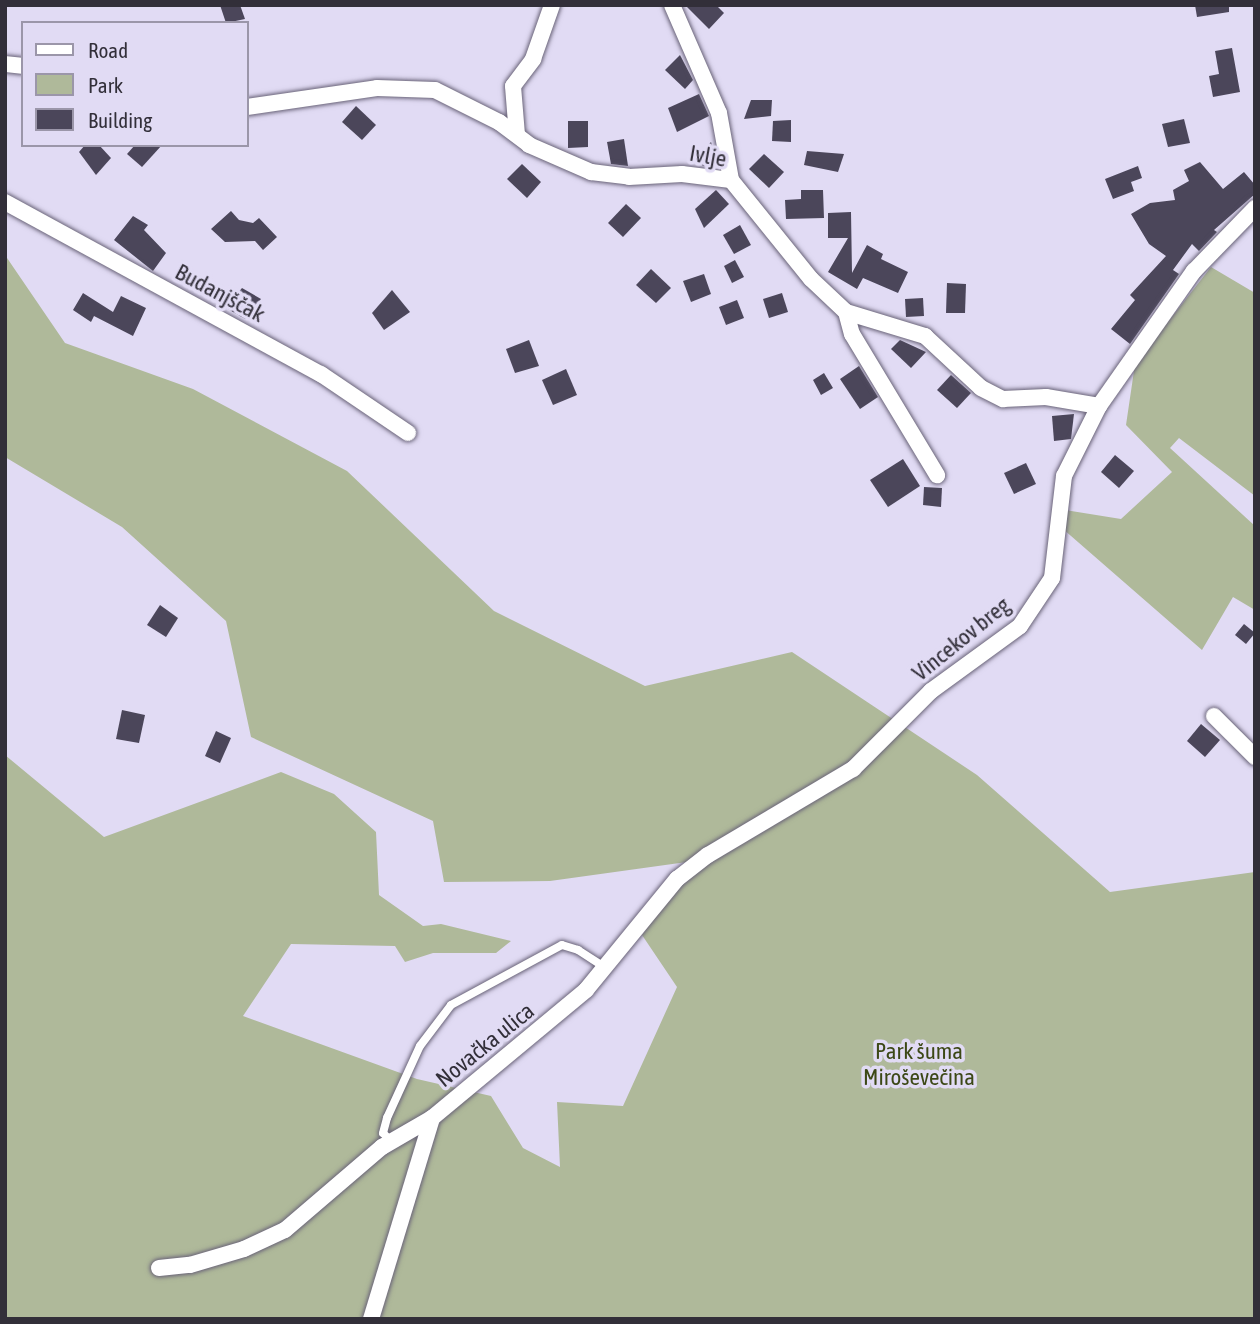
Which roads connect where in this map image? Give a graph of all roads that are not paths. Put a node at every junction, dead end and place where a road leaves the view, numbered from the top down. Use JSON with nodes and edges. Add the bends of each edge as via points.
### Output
{"nodes":[{"id":1,"x":552,"y":5,"type":"edge"},
{"id":2,"x":672,"y":5,"type":"edge"},
{"id":3,"x":248,"y":107,"type":"edge"},
{"id":4,"x":517,"y":135,"type":"junction"},
{"id":5,"x":731,"y":180,"type":"junction"},
{"id":6,"x":5,"y":202,"type":"edge"},
{"id":7,"x":1255,"y":208,"type":"edge"},
{"id":8,"x":846,"y":312,"type":"junction"},
{"id":9,"x":1099,"y":406,"type":"junction"},
{"id":10,"x":408,"y":432,"type":"dead end"},
{"id":11,"x":937,"y":475,"type":"dead end"},
{"id":12,"x":1214,"y":716,"type":"dead end"},
{"id":13,"x":1255,"y":757,"type":"edge"},
{"id":14,"x":708,"y":855,"type":"joint"},
{"id":15,"x":606,"y":968,"type":"junction"},
{"id":16,"x":432,"y":1118,"type":"junction"},
{"id":17,"x":391,"y":1142,"type":"junction"},
{"id":18,"x":159,"y":1268,"type":"dead end"},
{"id":19,"x":371,"y":1319,"type":"edge"}],
"edges":[{"from":1,"to":4,"type":"street","via":[[533,58],[513,86]]},
{"from":2,"to":5,"type":"street","via":[[719,113]]},
{"from":3,"to":4,"type":"street","name":"Ivlje","via":[[377,88],[435,90]]},
{"from":4,"to":5,"type":"street","name":"Ivlje","via":[[591,172]]},
{"from":5,"to":8,"type":"street","name":"Ivlje","via":[[811,279]]},
{"from":6,"to":10,"type":"street","name":"Budanjščak","via":[[321,374]]},
{"from":7,"to":9,"type":"street","name":"Vincekov breg","via":[[1194,271]]},
{"from":8,"to":9,"type":"street","name":"Ivlje","via":[[925,337],[981,388],[1003,399],[1046,397]]},
{"from":8,"to":11,"type":"street","via":[[852,334]]},
{"from":9,"to":14,"type":"street","name":"Vincekov breg","via":[[1064,476],[1052,578],[1020,626],[931,691],[853,769]]},
{"from":12,"to":13,"type":"street"},
{"from":14,"to":15,"type":"street","name":"Novačka ulica","via":[[651,905],[635,935]]},
{"from":15,"to":16,"type":"street","name":"Novačka ulica","via":[[586,990]]},
{"from":15,"to":17,"type":"lane","via":[[562,945],[451,1005],[420,1046],[387,1118],[383,1133]]},
{"from":16,"to":17,"type":"street"},
{"from":16,"to":19,"type":"street","name":"Novačka ulica"},
{"from":17,"to":18,"type":"street","via":[[285,1230],[244,1249],[190,1265]]}]}
